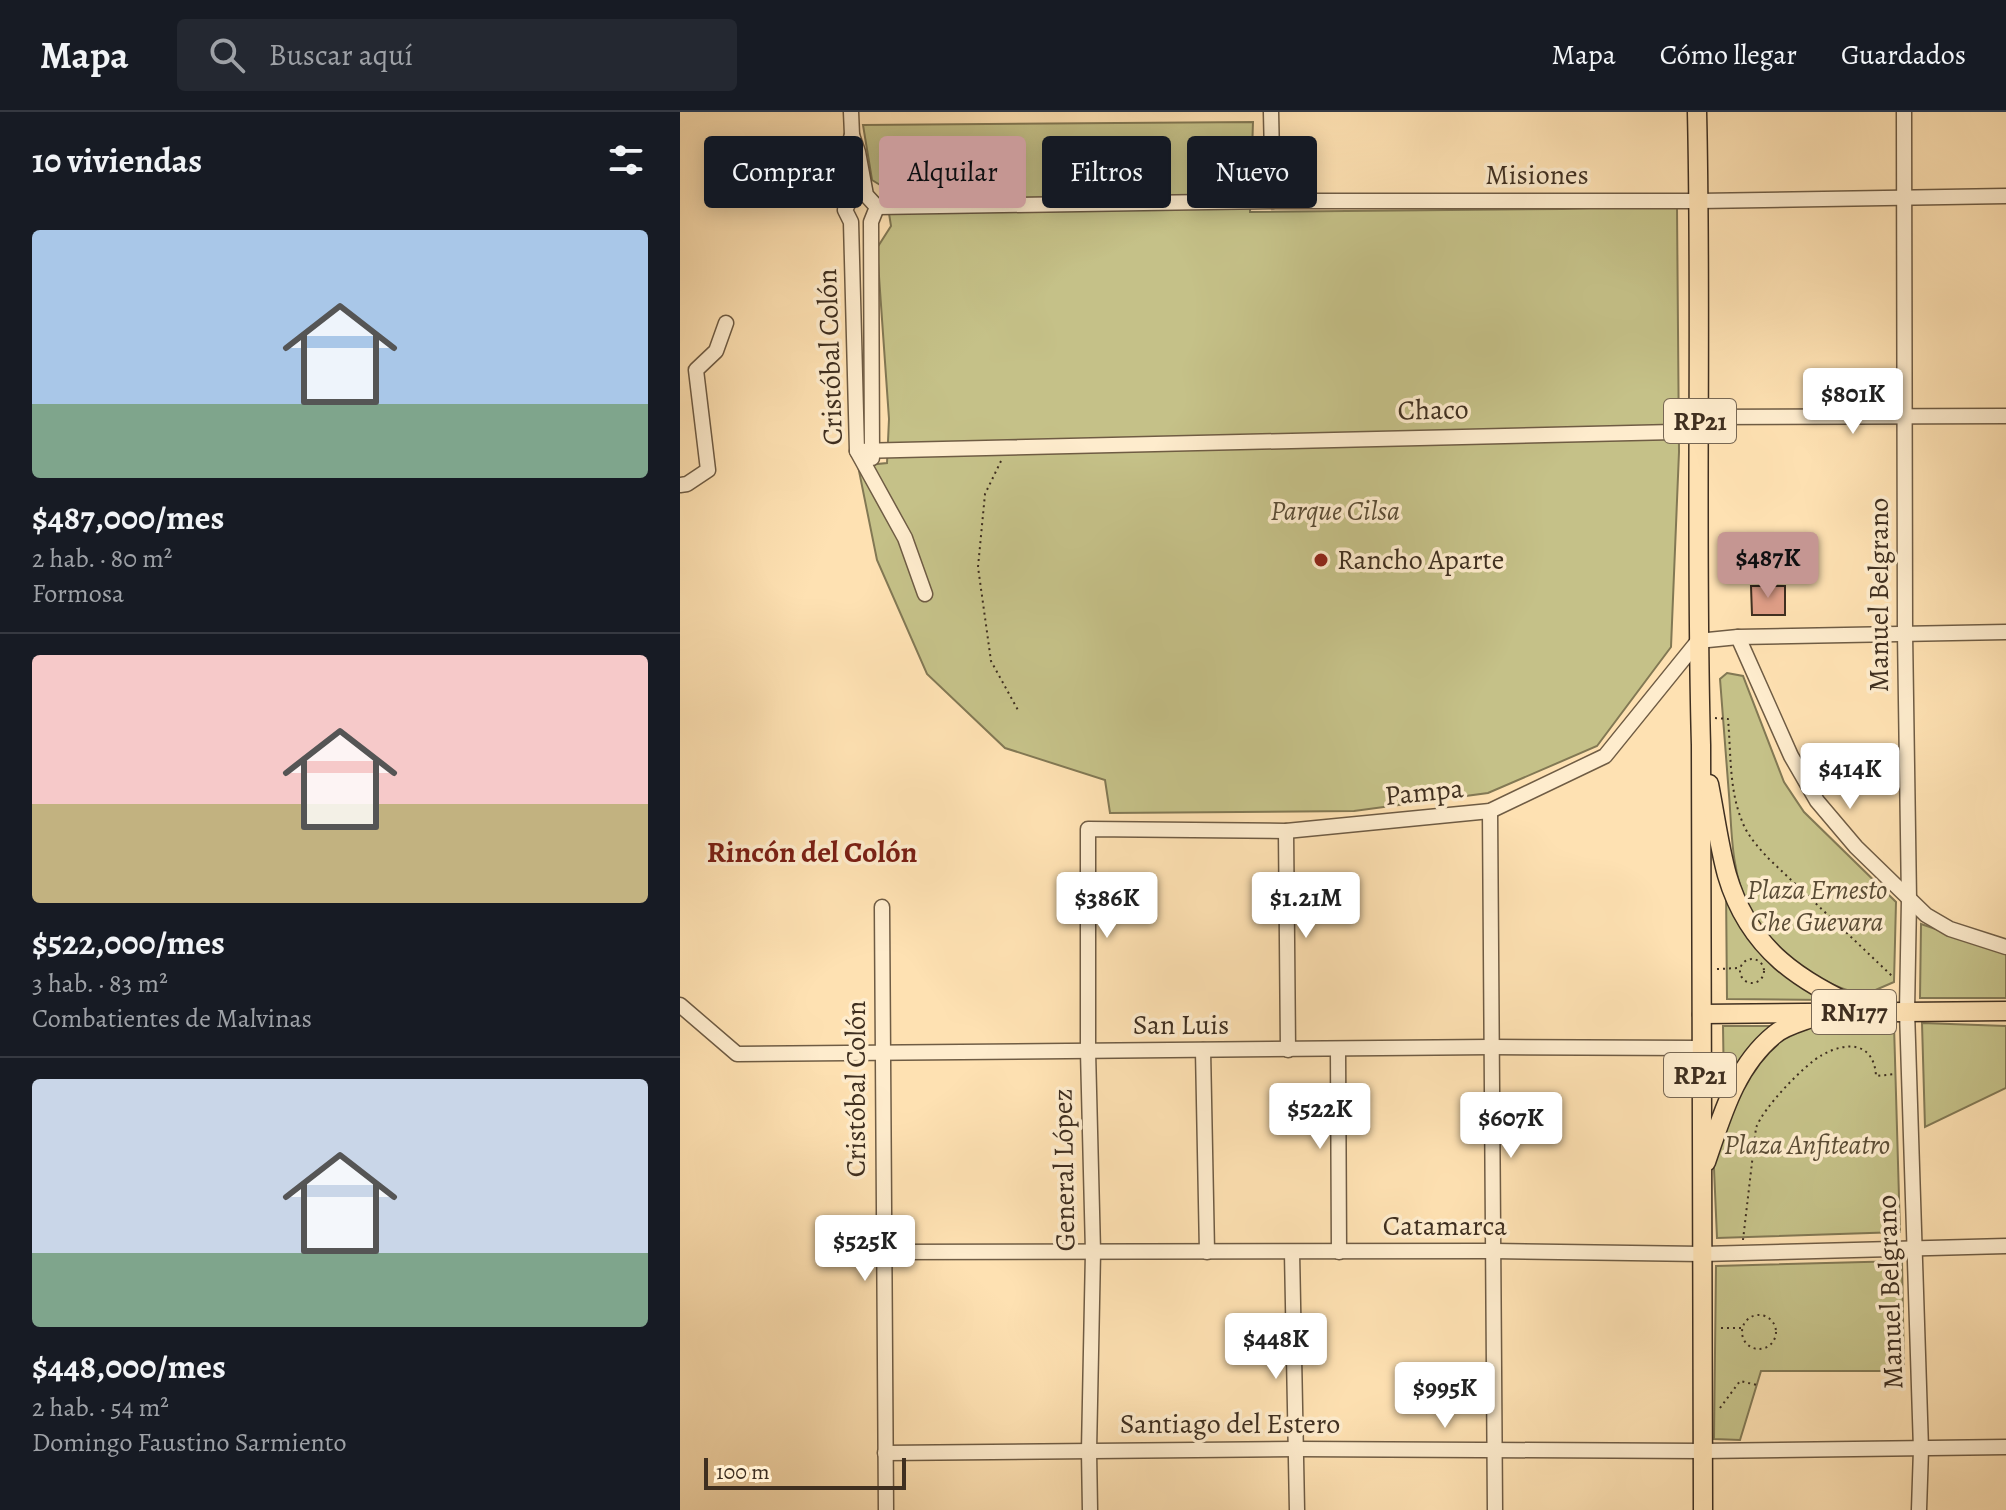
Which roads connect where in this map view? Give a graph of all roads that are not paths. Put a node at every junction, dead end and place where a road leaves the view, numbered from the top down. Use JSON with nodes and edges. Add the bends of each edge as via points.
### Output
{"nodes":[{"id":1,"x":851,"y":112,"type":"edge"},
{"id":2,"x":1271,"y":112,"type":"edge"},
{"id":3,"x":1697,"y":112,"type":"edge"},
{"id":4,"x":1904,"y":112,"type":"edge"},
{"id":5,"x":852,"y":135,"type":"joint"},
{"id":6,"x":1272,"y":136,"type":"edge"},
{"id":7,"x":866,"y":195,"type":"junction"},
{"id":8,"x":863,"y":196,"type":"edge"},
{"id":9,"x":2006,"y":196,"type":"edge"},
{"id":10,"x":1905,"y":197,"type":"junction"},
{"id":11,"x":1317,"y":201,"type":"edge"},
{"id":12,"x":1699,"y":201,"type":"junction"},
{"id":13,"x":1187,"y":202,"type":"edge"},
{"id":14,"x":877,"y":207,"type":"junction"},
{"id":15,"x":846,"y":208,"type":"edge"},
{"id":16,"x":851,"y":222,"type":"junction"},
{"id":17,"x":871,"y":222,"type":"junction"},
{"id":18,"x":726,"y":323,"type":"dead end"},
{"id":19,"x":2006,"y":416,"type":"edge"},
{"id":20,"x":1700,"y":417,"type":"junction"},
{"id":21,"x":1904,"y":417,"type":"junction"},
{"id":22,"x":864,"y":450,"type":"junction"},
{"id":23,"x":680,"y":485,"type":"edge"},
{"id":24,"x":925,"y":594,"type":"dead end"},
{"id":25,"x":2006,"y":632,"type":"edge"},
{"id":26,"x":1905,"y":633,"type":"junction"},
{"id":27,"x":1738,"y":637,"type":"junction"},
{"id":28,"x":1698,"y":641,"type":"junction"},
{"id":29,"x":1701,"y":745,"type":"junction"},
{"id":30,"x":1490,"y":811,"type":"junction"},
{"id":31,"x":1088,"y":829,"type":"joint"},
{"id":32,"x":1286,"y":831,"type":"junction"},
{"id":33,"x":1909,"y":900,"type":"junction"},
{"id":34,"x":882,"y":907,"type":"dead end"},
{"id":35,"x":2006,"y":947,"type":"edge"},
{"id":36,"x":680,"y":1005,"type":"edge"},
{"id":37,"x":1907,"y":1011,"type":"junction"},
{"id":38,"x":2006,"y":1011,"type":"edge"},
{"id":39,"x":1868,"y":1012,"type":"junction"},
{"id":40,"x":1825,"y":1013,"type":"junction"},
{"id":41,"x":1702,"y":1014,"type":"junction"},
{"id":42,"x":1491,"y":1047,"type":"junction"},
{"id":43,"x":1700,"y":1048,"type":"junction"},
{"id":44,"x":1203,"y":1050,"type":"junction"},
{"id":45,"x":1288,"y":1050,"type":"junction"},
{"id":46,"x":1338,"y":1050,"type":"junction"},
{"id":47,"x":1088,"y":1051,"type":"junction"},
{"id":48,"x":881,"y":1054,"type":"junction"},
{"id":49,"x":1701,"y":1175,"type":"junction"},
{"id":50,"x":2006,"y":1246,"type":"edge"},
{"id":51,"x":1915,"y":1248,"type":"junction"},
{"id":52,"x":1493,"y":1251,"type":"junction"},
{"id":53,"x":884,"y":1252,"type":"junction"},
{"id":54,"x":1093,"y":1252,"type":"junction"},
{"id":55,"x":1207,"y":1252,"type":"junction"},
{"id":56,"x":1292,"y":1252,"type":"junction"},
{"id":57,"x":1339,"y":1252,"type":"junction"},
{"id":58,"x":1702,"y":1254,"type":"junction"},
{"id":59,"x":2006,"y":1447,"type":"edge"},
{"id":60,"x":1297,"y":1449,"type":"junction"},
{"id":61,"x":1494,"y":1449,"type":"junction"},
{"id":62,"x":1921,"y":1449,"type":"junction"},
{"id":63,"x":1089,"y":1451,"type":"junction"},
{"id":64,"x":1702,"y":1451,"type":"junction"},
{"id":65,"x":885,"y":1453,"type":"junction"},
{"id":66,"x":886,"y":1510,"type":"edge"},
{"id":67,"x":1090,"y":1510,"type":"edge"},
{"id":68,"x":1297,"y":1510,"type":"edge"},
{"id":69,"x":1495,"y":1510,"type":"edge"},
{"id":70,"x":1703,"y":1510,"type":"edge"},
{"id":71,"x":1919,"y":1510,"type":"edge"}],
"edges":[{"from":1,"to":5,"type":"street","name":"Cristóbal Colón"},
{"from":2,"to":6,"type":"street"},
{"from":3,"to":12,"type":"main road","number":"RP21"},
{"from":4,"to":10,"type":"street","name":"Manuel Belgrano"},
{"from":5,"to":7,"type":"street","name":"Cristóbal Colón"},
{"from":7,"to":8,"type":"street"},
{"from":7,"to":14,"type":"street"},
{"from":9,"to":10,"type":"street","name":"Misiones"},
{"from":10,"to":12,"type":"street","name":"Misiones"},
{"from":10,"to":21,"type":"street","name":"Manuel Belgrano"},
{"from":11,"to":12,"type":"street","name":"Misiones"},
{"from":12,"to":20,"type":"main road","number":"RP21"},
{"from":13,"to":14,"type":"street","name":"Misiones"},
{"from":14,"to":17,"type":"street","name":"Cristóbal Colón"},
{"from":15,"to":16,"type":"street","name":"Cristóbal Colón"},
{"from":16,"to":17,"type":"street"},
{"from":16,"to":22,"type":"street","name":"Cristóbal Colón"},
{"from":17,"to":22,"type":"street","name":"Cristóbal Colón"},
{"from":18,"to":23,"type":"street","via":[[716,351],[696,370],[708,470]]},
{"from":19,"to":21,"type":"street","name":"Chaco"},
{"from":20,"to":21,"type":"street","name":"Chaco"},
{"from":20,"to":22,"type":"street","name":"Chaco","via":[[1674,432]]},
{"from":20,"to":28,"type":"main road","number":"RP21"},
{"from":21,"to":26,"type":"street","name":"Manuel Belgrano"},
{"from":22,"to":24,"type":"street","name":"Cristóbal Colón","via":[[874,486],[905,538]]},
{"from":25,"to":26,"type":"street"},
{"from":26,"to":27,"type":"street"},
{"from":26,"to":33,"type":"street","name":"Manuel Belgrano"},
{"from":27,"to":28,"type":"street"},
{"from":27,"to":33,"type":"street","via":[[1817,801]]},
{"from":28,"to":29,"type":"main road","number":"RP21"},
{"from":28,"to":30,"type":"street","name":"Pampa","via":[[1605,756]]},
{"from":29,"to":39,"type":"main road","via":[[1728,877],[1759,941],[1788,969]]},
{"from":29,"to":41,"type":"main road","number":"RP21"},
{"from":30,"to":32,"type":"street","name":"Pampa"},
{"from":30,"to":42,"type":"street"},
{"from":31,"to":32,"type":"street","name":"Pampa"},
{"from":31,"to":47,"type":"street","name":"General López"},
{"from":32,"to":45,"type":"street"},
{"from":33,"to":35,"type":"street","via":[[1950,929]]},
{"from":33,"to":37,"type":"street","name":"Manuel Belgrano"},
{"from":34,"to":48,"type":"street","name":"Cristóbal Colón"},
{"from":36,"to":48,"type":"street","name":"San Luis","via":[[737,1054]]},
{"from":37,"to":38,"type":"main road","number":"RN177"},
{"from":37,"to":39,"type":"main road","number":"RN177"},
{"from":37,"to":51,"type":"street","name":"Manuel Belgrano"},
{"from":39,"to":40,"type":"main road","number":"RN177"},
{"from":40,"to":41,"type":"main road","number":"RN177"},
{"from":40,"to":49,"type":"main road","via":[[1775,1033],[1743,1068]]},
{"from":41,"to":43,"type":"main road","number":"RP21"},
{"from":42,"to":43,"type":"street","name":"San Luis"},
{"from":42,"to":46,"type":"street","name":"San Luis"},
{"from":42,"to":52,"type":"street"},
{"from":43,"to":49,"type":"main road","number":"RP21"},
{"from":44,"to":45,"type":"street","name":"San Luis"},
{"from":44,"to":47,"type":"street","name":"San Luis"},
{"from":44,"to":55,"type":"street"},
{"from":45,"to":46,"type":"street","name":"San Luis"},
{"from":46,"to":57,"type":"street"},
{"from":47,"to":48,"type":"street","name":"San Luis"},
{"from":47,"to":54,"type":"street","name":"General López"},
{"from":48,"to":53,"type":"street","name":"Cristóbal Colón"},
{"from":49,"to":58,"type":"main road","number":"RP21"},
{"from":50,"to":51,"type":"street","name":"Catamarca"},
{"from":51,"to":58,"type":"street","name":"Catamarca"},
{"from":51,"to":62,"type":"street","name":"Manuel Belgrano"},
{"from":52,"to":57,"type":"street","name":"Catamarca"},
{"from":52,"to":58,"type":"street","name":"Catamarca"},
{"from":52,"to":61,"type":"street"},
{"from":53,"to":54,"type":"street","name":"Catamarca"},
{"from":53,"to":65,"type":"street","name":"Cristóbal Colón"},
{"from":54,"to":55,"type":"street","name":"Catamarca"},
{"from":54,"to":63,"type":"street","name":"General López"},
{"from":55,"to":56,"type":"street","name":"Catamarca"},
{"from":56,"to":57,"type":"street","name":"Catamarca"},
{"from":56,"to":60,"type":"street"},
{"from":58,"to":64,"type":"main road","number":"RP21"},
{"from":59,"to":62,"type":"street","name":"Santiago del Estero"},
{"from":60,"to":61,"type":"street","name":"Santiago del Estero"},
{"from":60,"to":63,"type":"street","name":"Santiago del Estero"},
{"from":60,"to":68,"type":"street"},
{"from":61,"to":64,"type":"street","name":"Santiago del Estero"},
{"from":61,"to":69,"type":"street"},
{"from":62,"to":64,"type":"street","name":"Santiago del Estero"},
{"from":62,"to":71,"type":"street","name":"Manuel Belgrano"},
{"from":63,"to":65,"type":"street","name":"Santiago del Estero"},
{"from":63,"to":67,"type":"street","name":"General López"},
{"from":64,"to":70,"type":"main road","number":"RP21"},
{"from":65,"to":66,"type":"street","name":"Cristóbal Colón"}]}
